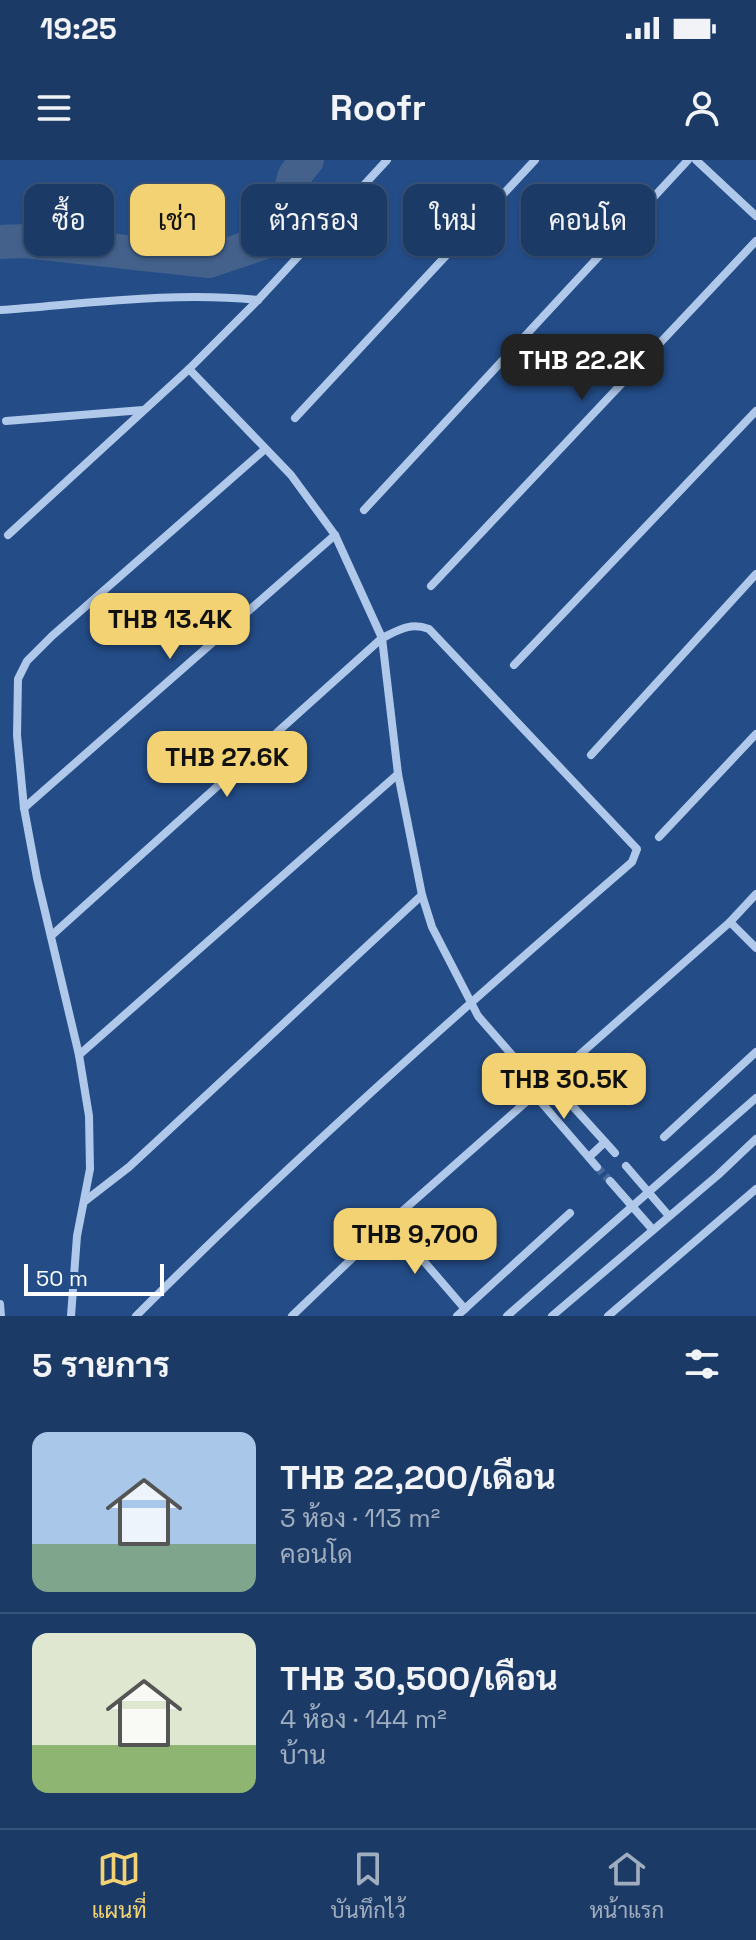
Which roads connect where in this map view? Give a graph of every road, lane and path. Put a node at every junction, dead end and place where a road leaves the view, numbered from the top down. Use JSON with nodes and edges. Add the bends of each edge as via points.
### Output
{"nodes":[{"id":1,"x":387,"y":160,"type":"edge"},
{"id":2,"x":535,"y":160,"type":"edge"},
{"id":3,"x":688,"y":160,"type":"edge"},
{"id":4,"x":696,"y":160,"type":"edge"},
{"id":5,"x":756,"y":216,"type":"edge"},
{"id":6,"x":756,"y":241,"type":"edge"},
{"id":7,"x":258,"y":300,"type":"junction"},
{"id":8,"x":0,"y":310,"type":"edge"},
{"id":9,"x":189,"y":369,"type":"junction"},
{"id":10,"x":144,"y":410,"type":"junction"},
{"id":11,"x":756,"y":411,"type":"edge"},
{"id":12,"x":295,"y":418,"type":"dead end"},
{"id":13,"x":6,"y":421,"type":"dead end"},
{"id":14,"x":264,"y":450,"type":"junction"},
{"id":15,"x":364,"y":510,"type":"dead end"},
{"id":16,"x":8,"y":535,"type":"dead end"},
{"id":17,"x":335,"y":535,"type":"junction"},
{"id":18,"x":756,"y":574,"type":"edge"},
{"id":19,"x":431,"y":586,"type":"dead end"},
{"id":20,"x":382,"y":638,"type":"junction"},
{"id":21,"x":514,"y":665,"type":"dead end"},
{"id":22,"x":756,"y":734,"type":"edge"},
{"id":23,"x":591,"y":755,"type":"dead end"},
{"id":24,"x":398,"y":774,"type":"junction"},
{"id":25,"x":24,"y":808,"type":"junction"},
{"id":26,"x":659,"y":837,"type":"dead end"},
{"id":27,"x":756,"y":894,"type":"edge"},
{"id":28,"x":422,"y":895,"type":"junction"},
{"id":29,"x":730,"y":922,"type":"junction"},
{"id":30,"x":51,"y":936,"type":"junction"},
{"id":31,"x":756,"y":948,"type":"edge"},
{"id":32,"x":469,"y":1003,"type":"junction"},
{"id":33,"x":756,"y":1052,"type":"edge"},
{"id":34,"x":79,"y":1055,"type":"junction"},
{"id":35,"x":526,"y":1071,"type":"junction"},
{"id":36,"x":549,"y":1080,"type":"junction"},
{"id":37,"x":534,"y":1094,"type":"junction"},
{"id":38,"x":756,"y":1098,"type":"edge"},
{"id":39,"x":664,"y":1137,"type":"dead end"},
{"id":40,"x":756,"y":1139,"type":"edge"},
{"id":41,"x":605,"y":1142,"type":"junction"},
{"id":42,"x":615,"y":1153,"type":"dead end"},
{"id":43,"x":589,"y":1157,"type":"junction"},
{"id":44,"x":626,"y":1166,"type":"dead end"},
{"id":45,"x":597,"y":1167,"type":"tunnel mouth"},
{"id":46,"x":610,"y":1181,"type":"tunnel mouth"},
{"id":47,"x":756,"y":1189,"type":"edge"},
{"id":48,"x":649,"y":1191,"type":"junction"},
{"id":49,"x":84,"y":1201,"type":"junction"},
{"id":50,"x":632,"y":1206,"type":"junction"},
{"id":51,"x":570,"y":1213,"type":"dead end"},
{"id":52,"x":669,"y":1216,"type":"junction"},
{"id":53,"x":390,"y":1222,"type":"junction"},
{"id":54,"x":653,"y":1230,"type":"junction"},
{"id":55,"x":0,"y":1304,"type":"edge"},
{"id":56,"x":465,"y":1309,"type":"junction"},
{"id":57,"x":1,"y":1316,"type":"edge"},
{"id":58,"x":71,"y":1316,"type":"edge"},
{"id":59,"x":136,"y":1316,"type":"edge"},
{"id":60,"x":292,"y":1316,"type":"edge"},
{"id":61,"x":457,"y":1316,"type":"edge"},
{"id":62,"x":507,"y":1316,"type":"edge"},
{"id":63,"x":552,"y":1316,"type":"edge"},
{"id":64,"x":608,"y":1316,"type":"edge"}],
"edges":[{"from":1,"to":7,"type":"street"},
{"from":2,"to":12,"type":"street"},
{"from":3,"to":15,"type":"street"},
{"from":4,"to":5,"type":"street"},
{"from":6,"to":19,"type":"street"},
{"from":7,"to":8,"type":"street","via":[[220,296]]},
{"from":7,"to":9,"type":"street"},
{"from":9,"to":10,"type":"street"},
{"from":9,"to":14,"type":"street"},
{"from":10,"to":13,"type":"street"},
{"from":10,"to":16,"type":"street"},
{"from":11,"to":21,"type":"street"},
{"from":14,"to":17,"type":"street","via":[[291,475]]},
{"from":14,"to":25,"type":"street","via":[[27,661],[17,694]]},
{"from":17,"to":20,"type":"street"},
{"from":17,"to":25,"type":"street"},
{"from":18,"to":23,"type":"street"},
{"from":20,"to":24,"type":"street"},
{"from":20,"to":30,"type":"street"},
{"from":20,"to":32,"type":"street","via":[[407,626],[429,629],[637,849],[632,862]]},
{"from":22,"to":26,"type":"street"},
{"from":24,"to":28,"type":"street"},
{"from":24,"to":34,"type":"street"},
{"from":25,"to":30,"type":"street"},
{"from":27,"to":29,"type":"street"},
{"from":28,"to":32,"type":"street"},
{"from":28,"to":49,"type":"street","via":[[129,1167]]},
{"from":29,"to":31,"type":"street"},
{"from":29,"to":36,"type":"street"},
{"from":30,"to":34,"type":"street"},
{"from":32,"to":35,"type":"street"},
{"from":32,"to":59,"type":"street"},
{"from":33,"to":39,"type":"street"},
{"from":34,"to":49,"type":"street","via":[[89,1116],[90,1169]]},
{"from":35,"to":36,"type":"street"},
{"from":35,"to":37,"type":"street"},
{"from":36,"to":37,"type":"street"},
{"from":36,"to":41,"type":"street"},
{"from":37,"to":43,"type":"street"},
{"from":37,"to":53,"type":"street"},
{"from":38,"to":48,"type":"street"},
{"from":40,"to":52,"type":"street"},
{"from":41,"to":42,"type":"street"},
{"from":41,"to":43,"type":"street"},
{"from":43,"to":45,"type":"street"},
{"from":44,"to":48,"type":"street"},
{"from":46,"to":50,"type":"street"},
{"from":47,"to":64,"type":"street"},
{"from":48,"to":50,"type":"street"},
{"from":48,"to":52,"type":"street"},
{"from":49,"to":58,"type":"street"},
{"from":50,"to":54,"type":"street"},
{"from":50,"to":62,"type":"street"},
{"from":51,"to":56,"type":"street"},
{"from":52,"to":54,"type":"street"},
{"from":53,"to":56,"type":"street"},
{"from":53,"to":60,"type":"street"},
{"from":54,"to":63,"type":"street"},
{"from":55,"to":57,"type":"street"},
{"from":56,"to":61,"type":"street"}]}
